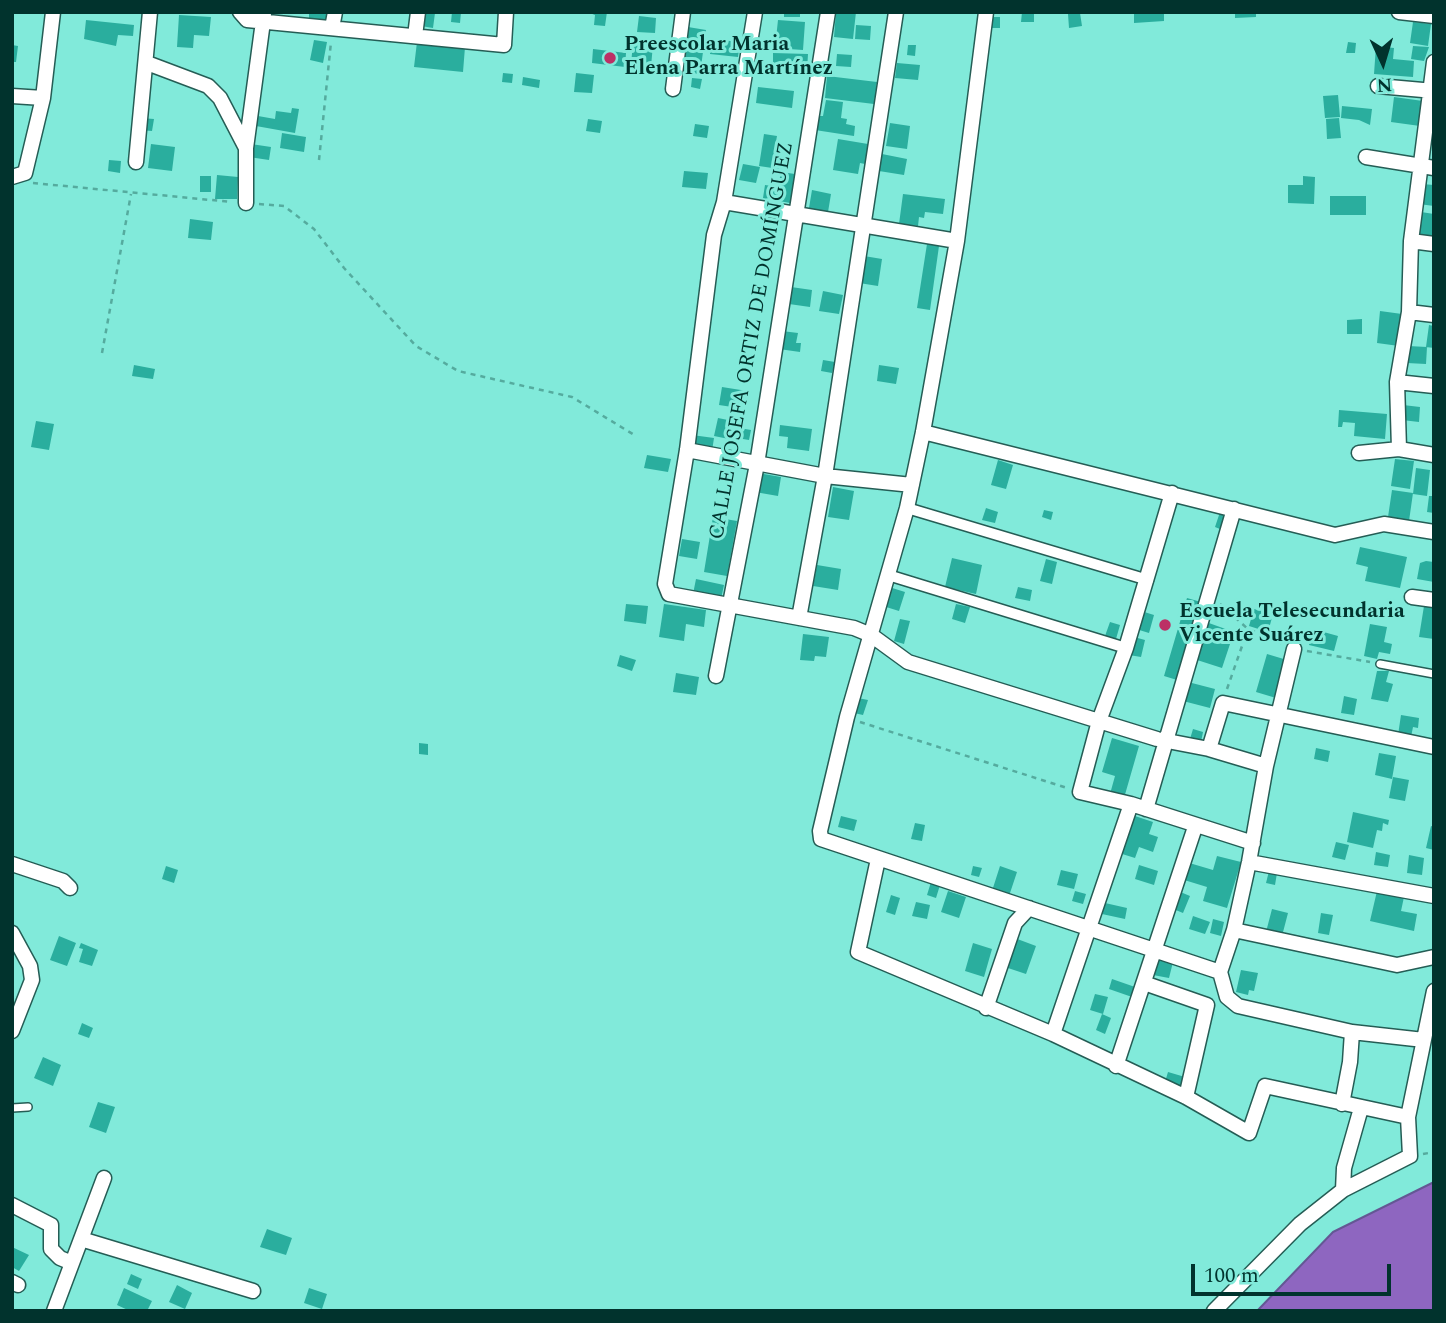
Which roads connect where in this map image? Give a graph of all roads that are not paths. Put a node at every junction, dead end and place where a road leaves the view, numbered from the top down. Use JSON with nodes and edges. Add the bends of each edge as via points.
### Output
{"nodes":[{"id":1,"x":53,"y":12,"type":"edge"},
{"id":2,"x":150,"y":12,"type":"edge"},
{"id":3,"x":240,"y":12,"type":"edge"},
{"id":4,"x":335,"y":12,"type":"edge"},
{"id":5,"x":418,"y":12,"type":"edge"},
{"id":6,"x":506,"y":12,"type":"edge"},
{"id":7,"x":683,"y":12,"type":"edge"},
{"id":8,"x":755,"y":12,"type":"edge"},
{"id":9,"x":828,"y":12,"type":"edge"},
{"id":10,"x":896,"y":12,"type":"edge"},
{"id":11,"x":986,"y":12,"type":"edge"},
{"id":12,"x":1399,"y":12,"type":"edge"},
{"id":13,"x":1434,"y":16,"type":"edge"},
{"id":14,"x":264,"y":17,"type":"edge"},
{"id":15,"x":332,"y":28,"type":"junction"},
{"id":16,"x":415,"y":36,"type":"junction"},
{"id":17,"x":1434,"y":62,"type":"edge"},
{"id":18,"x":147,"y":63,"type":"junction"},
{"id":19,"x":1378,"y":86,"type":"dead end"},
{"id":20,"x":673,"y":89,"type":"dead end"},
{"id":21,"x":1432,"y":90,"type":"edge"},
{"id":22,"x":12,"y":96,"type":"edge"},
{"id":23,"x":43,"y":98,"type":"junction"},
{"id":24,"x":246,"y":148,"type":"junction"},
{"id":25,"x":1366,"y":157,"type":"dead end"},
{"id":26,"x":136,"y":162,"type":"dead end"},
{"id":27,"x":1427,"y":167,"type":"edge"},
{"id":28,"x":19,"y":179,"type":"edge"},
{"id":29,"x":724,"y":202,"type":"junction"},
{"id":30,"x":246,"y":203,"type":"road end"},
{"id":31,"x":798,"y":216,"type":"junction"},
{"id":32,"x":863,"y":227,"type":"junction"},
{"id":33,"x":957,"y":241,"type":"junction"},
{"id":34,"x":1411,"y":241,"type":"junction"},
{"id":35,"x":1434,"y":244,"type":"edge"},
{"id":36,"x":1409,"y":312,"type":"junction"},
{"id":37,"x":1434,"y":315,"type":"edge"},
{"id":38,"x":1397,"y":382,"type":"junction"},
{"id":39,"x":1434,"y":386,"type":"edge"},
{"id":40,"x":923,"y":432,"type":"junction"},
{"id":41,"x":1399,"y":449,"type":"junction"},
{"id":42,"x":687,"y":450,"type":"junction"},
{"id":43,"x":1359,"y":453,"type":"dead end"},
{"id":44,"x":1434,"y":455,"type":"edge"},
{"id":45,"x":757,"y":464,"type":"junction"},
{"id":46,"x":825,"y":476,"type":"junction"},
{"id":47,"x":912,"y":485,"type":"junction"},
{"id":48,"x":1172,"y":493,"type":"junction"},
{"id":49,"x":907,"y":509,"type":"junction"},
{"id":50,"x":1234,"y":509,"type":"junction"},
{"id":51,"x":1434,"y":532,"type":"edge"},
{"id":52,"x":888,"y":575,"type":"junction"},
{"id":53,"x":1148,"y":580,"type":"junction"},
{"id":54,"x":1412,"y":597,"type":"dead end"},
{"id":55,"x":1434,"y":600,"type":"edge"},
{"id":56,"x":728,"y":606,"type":"junction"},
{"id":57,"x":799,"y":618,"type":"junction"},
{"id":58,"x":871,"y":635,"type":"junction"},
{"id":59,"x":1126,"y":648,"type":"junction"},
{"id":60,"x":1294,"y":649,"type":"dead end"},
{"id":61,"x":1380,"y":664,"type":"dead end"},
{"id":62,"x":1434,"y":674,"type":"edge"},
{"id":63,"x":716,"y":676,"type":"dead end"},
{"id":64,"x":1279,"y":717,"type":"junction"},
{"id":65,"x":1099,"y":721,"type":"junction"},
{"id":66,"x":1167,"y":740,"type":"junction"},
{"id":67,"x":1434,"y":747,"type":"edge"},
{"id":68,"x":1209,"y":749,"type":"junction"},
{"id":69,"x":1266,"y":766,"type":"junction"},
{"id":70,"x":1131,"y":804,"type":"junction"},
{"id":71,"x":1146,"y":809,"type":"junction"},
{"id":72,"x":1195,"y":827,"type":"junction"},
{"id":73,"x":1252,"y":843,"type":"junction"},
{"id":74,"x":878,"y":859,"type":"junction"},
{"id":75,"x":1249,"y":862,"type":"junction"},
{"id":76,"x":12,"y":864,"type":"edge"},
{"id":77,"x":70,"y":888,"type":"dead end"},
{"id":78,"x":1434,"y":896,"type":"edge"},
{"id":79,"x":1029,"y":908,"type":"junction"},
{"id":80,"x":1090,"y":927,"type":"junction"},
{"id":81,"x":1234,"y":930,"type":"junction"},
{"id":82,"x":12,"y":933,"type":"edge"},
{"id":83,"x":1154,"y":948,"type":"junction"},
{"id":84,"x":1434,"y":957,"type":"edge"},
{"id":85,"x":1220,"y":972,"type":"junction"},
{"id":86,"x":1144,"y":983,"type":"junction"},
{"id":87,"x":1434,"y":991,"type":"edge"},
{"id":88,"x":986,"y":1008,"type":"junction"},
{"id":89,"x":12,"y":1031,"type":"edge"},
{"id":90,"x":1352,"y":1032,"type":"junction"},
{"id":91,"x":1053,"y":1034,"type":"junction"},
{"id":92,"x":1424,"y":1040,"type":"junction"},
{"id":93,"x":1116,"y":1066,"type":"junction"},
{"id":94,"x":1186,"y":1097,"type":"junction"},
{"id":95,"x":1342,"y":1104,"type":"junction"},
{"id":96,"x":28,"y":1107,"type":"dead end"},
{"id":97,"x":12,"y":1108,"type":"edge"},
{"id":98,"x":1361,"y":1108,"type":"junction"},
{"id":99,"x":1408,"y":1117,"type":"junction"},
{"id":100,"x":104,"y":1178,"type":"dead end"},
{"id":101,"x":1343,"y":1190,"type":"junction"},
{"id":102,"x":12,"y":1205,"type":"edge"},
{"id":103,"x":81,"y":1239,"type":"junction"},
{"id":104,"x":72,"y":1263,"type":"junction"},
{"id":105,"x":253,"y":1291,"type":"dead end"},
{"id":106,"x":54,"y":1311,"type":"edge"},
{"id":107,"x":1214,"y":1311,"type":"edge"}],
"edges":[{"from":1,"to":23,"type":"street"},
{"from":2,"to":18,"type":"street"},
{"from":3,"to":14,"type":"street","via":[[247,20]]},
{"from":4,"to":15,"type":"street"},
{"from":5,"to":16,"type":"street"},
{"from":6,"to":16,"type":"street","via":[[504,45]]},
{"from":7,"to":20,"type":"street"},
{"from":8,"to":29,"type":"street"},
{"from":9,"to":31,"type":"street","name":"CALLE JOSEFA ORTIZ DE DOMÍNGUEZ"},
{"from":10,"to":32,"type":"street"},
{"from":11,"to":33,"type":"street"},
{"from":12,"to":13,"type":"street"},
{"from":14,"to":15,"type":"street"},
{"from":14,"to":24,"type":"street"},
{"from":15,"to":16,"type":"street"},
{"from":17,"to":21,"type":"street"},
{"from":18,"to":24,"type":"street","via":[[208,86],[220,98]]},
{"from":18,"to":26,"type":"street"},
{"from":19,"to":21,"type":"street"},
{"from":21,"to":27,"type":"street"},
{"from":22,"to":23,"type":"street"},
{"from":23,"to":28,"type":"street","via":[[25,173]]},
{"from":24,"to":30,"type":"street"},
{"from":25,"to":27,"type":"street"},
{"from":27,"to":34,"type":"street"},
{"from":29,"to":31,"type":"street"},
{"from":29,"to":42,"type":"street","via":[[714,235]]},
{"from":31,"to":32,"type":"street"},
{"from":31,"to":45,"type":"street","name":"CALLE JOSEFA ORTIZ DE DOMÍNGUEZ"},
{"from":32,"to":33,"type":"street"},
{"from":32,"to":46,"type":"street"},
{"from":33,"to":40,"type":"street"},
{"from":34,"to":35,"type":"street"},
{"from":34,"to":36,"type":"street"},
{"from":36,"to":37,"type":"street"},
{"from":36,"to":38,"type":"street"},
{"from":38,"to":39,"type":"street"},
{"from":38,"to":41,"type":"street"},
{"from":40,"to":47,"type":"street"},
{"from":40,"to":48,"type":"street"},
{"from":41,"to":43,"type":"street"},
{"from":41,"to":44,"type":"street"},
{"from":42,"to":45,"type":"street"},
{"from":42,"to":56,"type":"street","via":[[665,584],[669,594]]},
{"from":45,"to":46,"type":"street"},
{"from":45,"to":56,"type":"street","name":"CALLE JOSEFA ORTIZ DE DOMÍNGUEZ"},
{"from":46,"to":47,"type":"street"},
{"from":46,"to":57,"type":"street"},
{"from":47,"to":49,"type":"street"},
{"from":48,"to":50,"type":"street"},
{"from":48,"to":53,"type":"street"},
{"from":49,"to":52,"type":"street"},
{"from":49,"to":53,"type":"street"},
{"from":50,"to":51,"type":"street","via":[[1335,535],[1384,524]]},
{"from":50,"to":66,"type":"street"},
{"from":52,"to":58,"type":"street"},
{"from":52,"to":59,"type":"street"},
{"from":53,"to":59,"type":"street"},
{"from":54,"to":55,"type":"street"},
{"from":56,"to":57,"type":"street"},
{"from":56,"to":63,"type":"street","name":"CALLE JOSEFA ORTIZ DE DOMÍNGUEZ"},
{"from":57,"to":58,"type":"street"},
{"from":58,"to":65,"type":"street","via":[[908,662]]},
{"from":58,"to":74,"type":"street","via":[[820,831],[821,839]]},
{"from":59,"to":65,"type":"street"},
{"from":60,"to":64,"type":"street"},
{"from":61,"to":62,"type":"lane"},
{"from":64,"to":67,"type":"street"},
{"from":64,"to":68,"type":"street","via":[[1223,703]]},
{"from":64,"to":69,"type":"street"},
{"from":65,"to":66,"type":"street"},
{"from":65,"to":70,"type":"street","via":[[1080,792]]},
{"from":66,"to":68,"type":"street"},
{"from":66,"to":71,"type":"street"},
{"from":68,"to":69,"type":"street"},
{"from":69,"to":73,"type":"street"},
{"from":70,"to":71,"type":"street"},
{"from":70,"to":80,"type":"street"},
{"from":71,"to":72,"type":"street"},
{"from":72,"to":73,"type":"street"},
{"from":72,"to":83,"type":"street"},
{"from":73,"to":75,"type":"street"},
{"from":74,"to":79,"type":"street"},
{"from":74,"to":88,"type":"street","via":[[858,952]]},
{"from":75,"to":78,"type":"street"},
{"from":75,"to":81,"type":"street"},
{"from":76,"to":77,"type":"street","via":[[63,881]]},
{"from":79,"to":80,"type":"street"},
{"from":79,"to":88,"type":"street","via":[[1015,923]]},
{"from":80,"to":83,"type":"street"},
{"from":80,"to":91,"type":"street"},
{"from":81,"to":84,"type":"street","via":[[1397,965]]},
{"from":81,"to":85,"type":"street"},
{"from":82,"to":89,"type":"street","via":[[30,966],[32,980]]},
{"from":83,"to":85,"type":"street"},
{"from":83,"to":86,"type":"street"},
{"from":85,"to":90,"type":"street","via":[[1227,997],[1238,1006]]},
{"from":86,"to":93,"type":"street"},
{"from":86,"to":94,"type":"street","via":[[1207,1005]]},
{"from":87,"to":92,"type":"street"},
{"from":88,"to":91,"type":"street"},
{"from":90,"to":92,"type":"street"},
{"from":90,"to":95,"type":"street"},
{"from":91,"to":93,"type":"street"},
{"from":92,"to":99,"type":"street"},
{"from":93,"to":94,"type":"street"},
{"from":94,"to":95,"type":"street","via":[[1249,1133],[1265,1086]]},
{"from":95,"to":98,"type":"street"},
{"from":96,"to":97,"type":"lane"},
{"from":98,"to":99,"type":"street"},
{"from":98,"to":101,"type":"street","via":[[1344,1168]]},
{"from":99,"to":101,"type":"street","via":[[1410,1156]]},
{"from":100,"to":103,"type":"street"},
{"from":101,"to":107,"type":"street","via":[[1300,1224]]},
{"from":102,"to":104,"type":"street","via":[[51,1225],[51,1249]]},
{"from":103,"to":104,"type":"street"},
{"from":103,"to":105,"type":"street"},
{"from":104,"to":106,"type":"street"}]}
